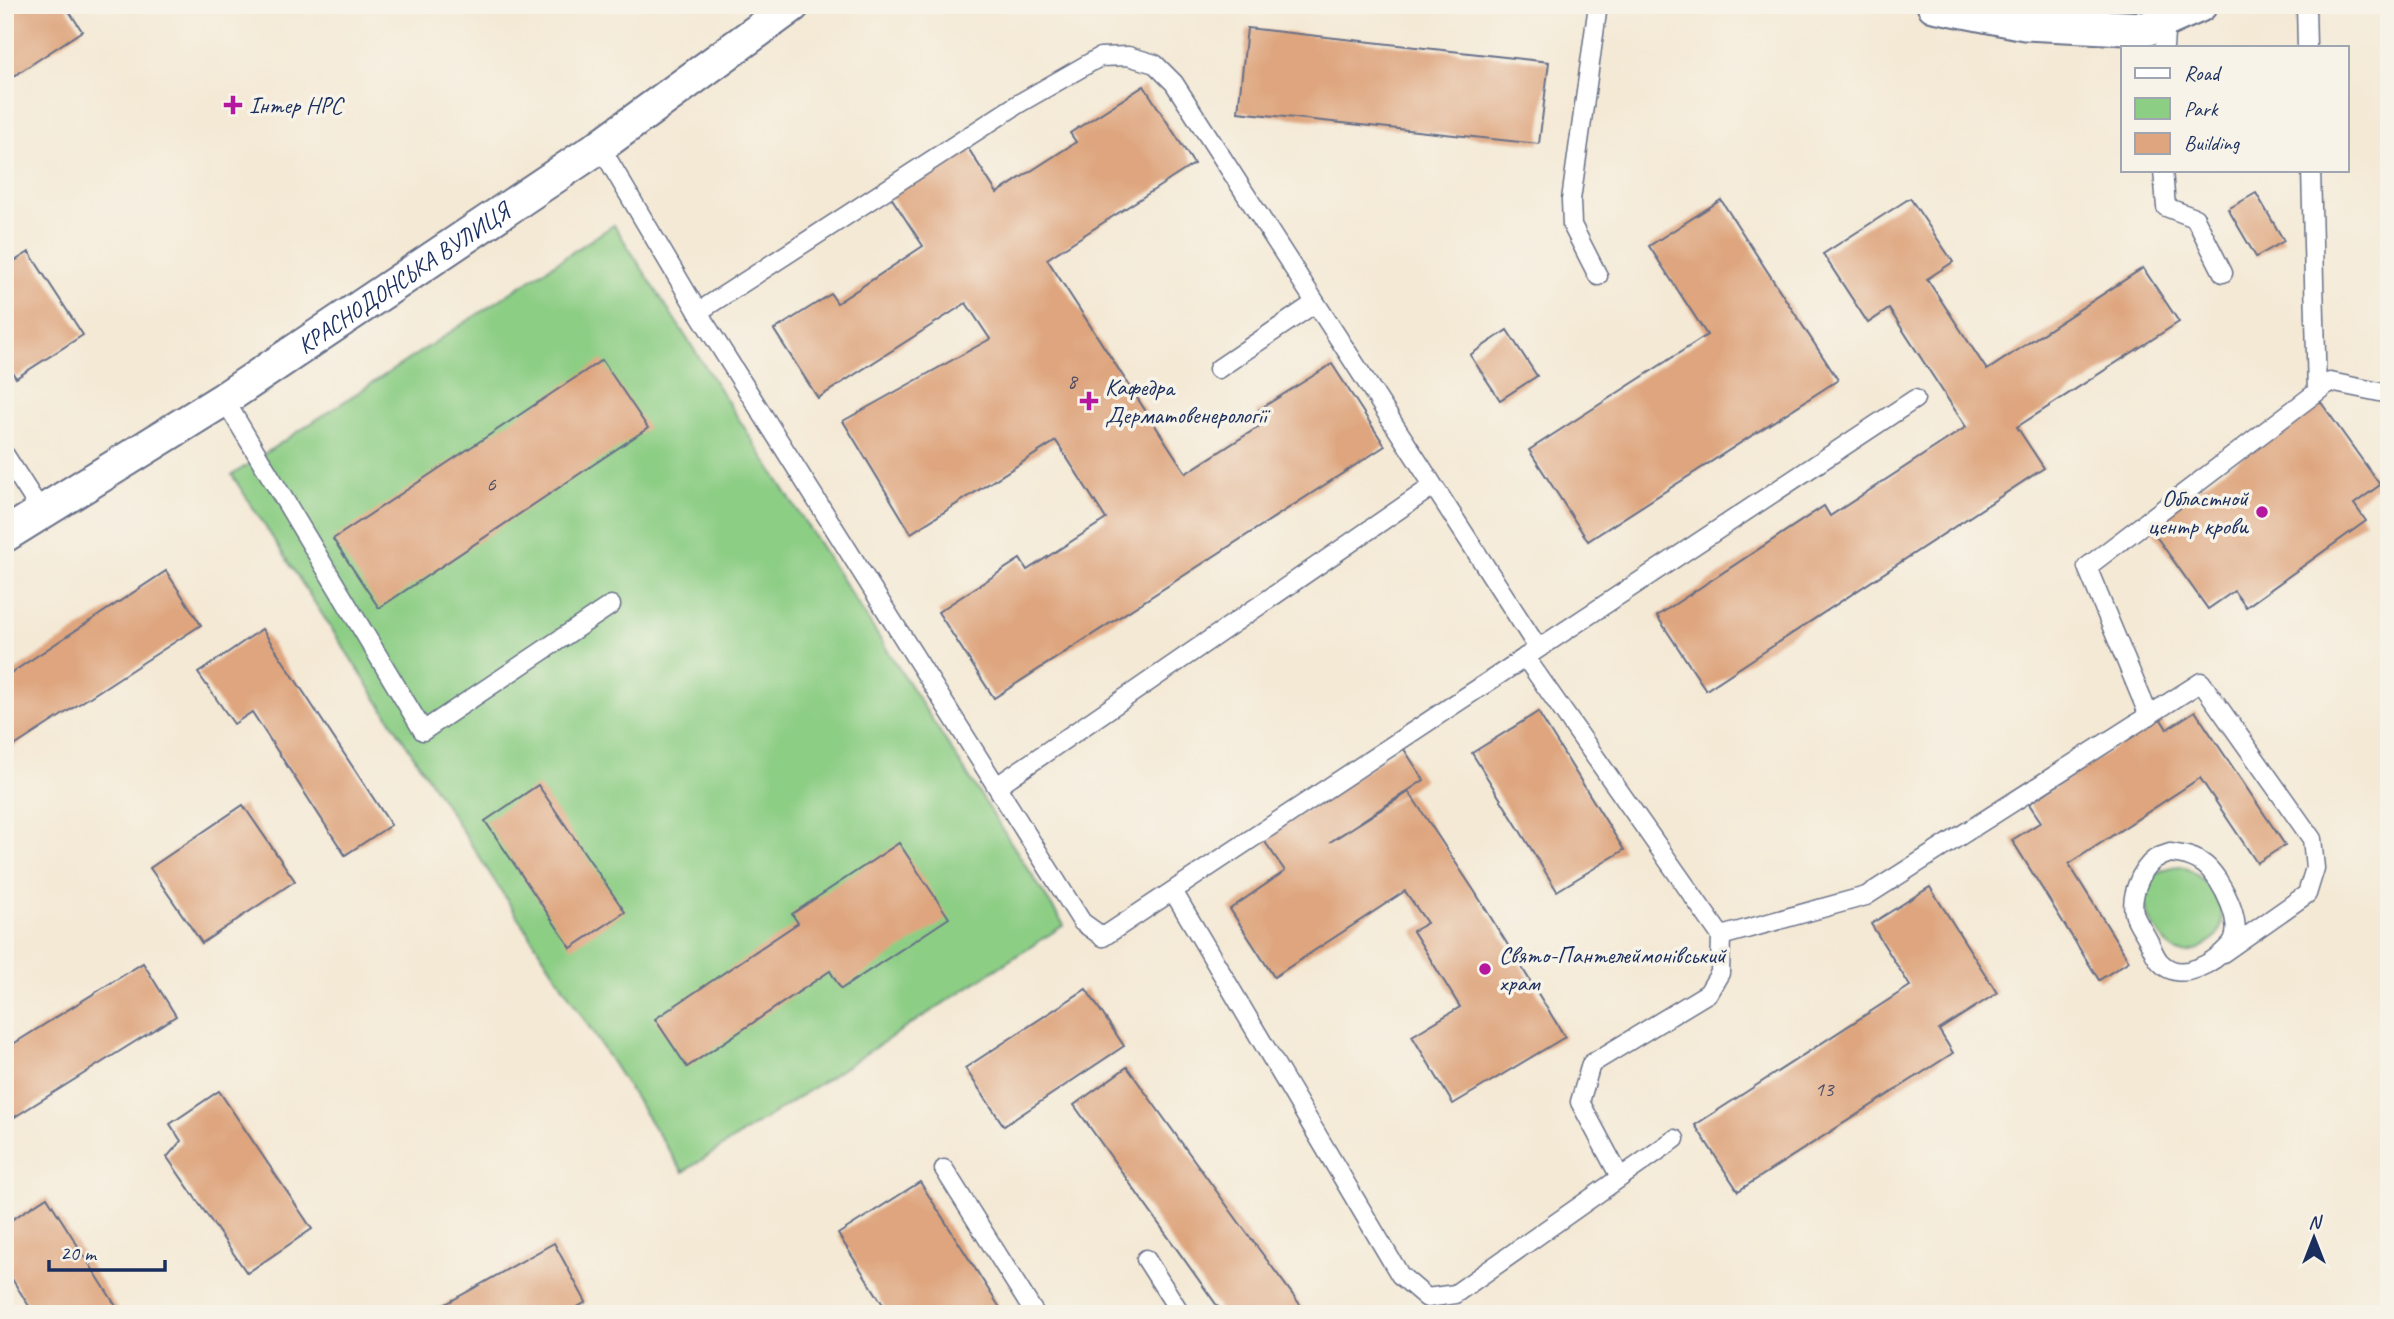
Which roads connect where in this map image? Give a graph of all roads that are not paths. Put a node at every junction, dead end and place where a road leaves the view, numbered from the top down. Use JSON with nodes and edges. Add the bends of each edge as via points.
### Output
{"nodes":[{"id":1,"x":793,"y":5,"type":"edge"},
{"id":2,"x":1598,"y":5,"type":"edge"},
{"id":3,"x":1934,"y":5,"type":"edge"},
{"id":4,"x":2200,"y":5,"type":"edge"},
{"id":5,"x":2306,"y":5,"type":"edge"},
{"id":6,"x":2165,"y":34,"type":"edge"},
{"id":7,"x":2307,"y":46,"type":"edge"},
{"id":8,"x":600,"y":146,"type":"junction"},
{"id":9,"x":2163,"y":172,"type":"edge"},
{"id":10,"x":2311,"y":172,"type":"edge"},
{"id":11,"x":2223,"y":273,"type":"dead end"},
{"id":12,"x":1598,"y":276,"type":"dead end"},
{"id":13,"x":1315,"y":303,"type":"junction"},
{"id":14,"x":698,"y":312,"type":"junction"},
{"id":15,"x":1218,"y":369,"type":"dead end"},
{"id":16,"x":2317,"y":392,"type":"junction"},
{"id":17,"x":2389,"y":394,"type":"edge"},
{"id":18,"x":225,"y":399,"type":"junction"},
{"id":19,"x":1915,"y":399,"type":"dead end"},
{"id":20,"x":5,"y":455,"type":"edge"},
{"id":21,"x":1433,"y":486,"type":"junction"},
{"id":22,"x":41,"y":511,"type":"junction"},
{"id":23,"x":5,"y":535,"type":"edge"},
{"id":24,"x":611,"y":605,"type":"dead end"},
{"id":25,"x":1532,"y":653,"type":"junction"},
{"id":26,"x":2149,"y":716,"type":"junction"},
{"id":27,"x":997,"y":786,"type":"junction"},
{"id":28,"x":1173,"y":891,"type":"junction"},
{"id":29,"x":1721,"y":936,"type":"junction"},
{"id":30,"x":2223,"y":953,"type":"junction"},
{"id":31,"x":1675,"y":1139,"type":"dead end"},
{"id":32,"x":944,"y":1169,"type":"dead end"},
{"id":33,"x":1620,"y":1177,"type":"junction"},
{"id":34,"x":1146,"y":1259,"type":"dead end"},
{"id":35,"x":1035,"y":1314,"type":"edge"},
{"id":36,"x":1181,"y":1314,"type":"edge"}],
"edges":[{"from":1,"to":8,"type":"street","name":"КРАСНОДОНСЬКА ВУЛИЦЯ"},
{"from":2,"to":12,"type":"lane","via":[[1571,200],[1572,225]]},
{"from":3,"to":6,"type":"street","via":[[2025,23]]},
{"from":4,"to":6,"type":"street"},
{"from":5,"to":7,"type":"lane"},
{"from":8,"to":14,"type":"lane"},
{"from":8,"to":18,"type":"street","name":"КРАСНОДОНСЬКА ВУЛИЦЯ"},
{"from":9,"to":11,"type":"lane","via":[[2166,207],[2195,218]]},
{"from":10,"to":16,"type":"lane"},
{"from":13,"to":14,"type":"lane","via":[[1174,83],[1155,64],[1128,56],[1100,57],[1018,104]]},
{"from":13,"to":15,"type":"lane"},
{"from":13,"to":21,"type":"lane"},
{"from":14,"to":27,"type":"lane"},
{"from":16,"to":17,"type":"lane","via":[[2330,382]]},
{"from":16,"to":26,"type":"lane","via":[[2087,567]]},
{"from":18,"to":22,"type":"street","name":"КРАСНОДОНСЬКА ВУЛИЦЯ"},
{"from":18,"to":24,"type":"lane","via":[[423,731]]},
{"from":19,"to":25,"type":"lane"},
{"from":20,"to":22,"type":"lane"},
{"from":21,"to":25,"type":"lane"},
{"from":21,"to":27,"type":"lane"},
{"from":22,"to":23,"type":"street","name":"КРАСНОДОНСЬКА ВУЛИЦЯ"},
{"from":25,"to":28,"type":"lane"},
{"from":25,"to":29,"type":"lane"},
{"from":26,"to":29,"type":"lane","via":[[1866,896]]},
{"from":26,"to":30,"type":"lane","via":[[2201,682],[2312,839],[2315,868],[2307,894]]},
{"from":27,"to":28,"type":"lane","via":[[1082,922],[1103,937]]},
{"from":28,"to":33,"type":"lane","via":[[1400,1275],[1427,1298],[1455,1294]]},
{"from":29,"to":33,"type":"lane","via":[[1720,973],[1708,993],[1591,1065],[1580,1102]]},
{"from":30,"to":30,"type":"lane","via":[[2234,941],[2236,925],[2229,899],[2207,866],[2190,856],[2170,853],[2155,859],[2142,874],[2134,914],[2161,964],[2177,972],[2196,970]]},
{"from":31,"to":33,"type":"lane"},
{"from":32,"to":35,"type":"lane"},
{"from":34,"to":36,"type":"lane"}]}
